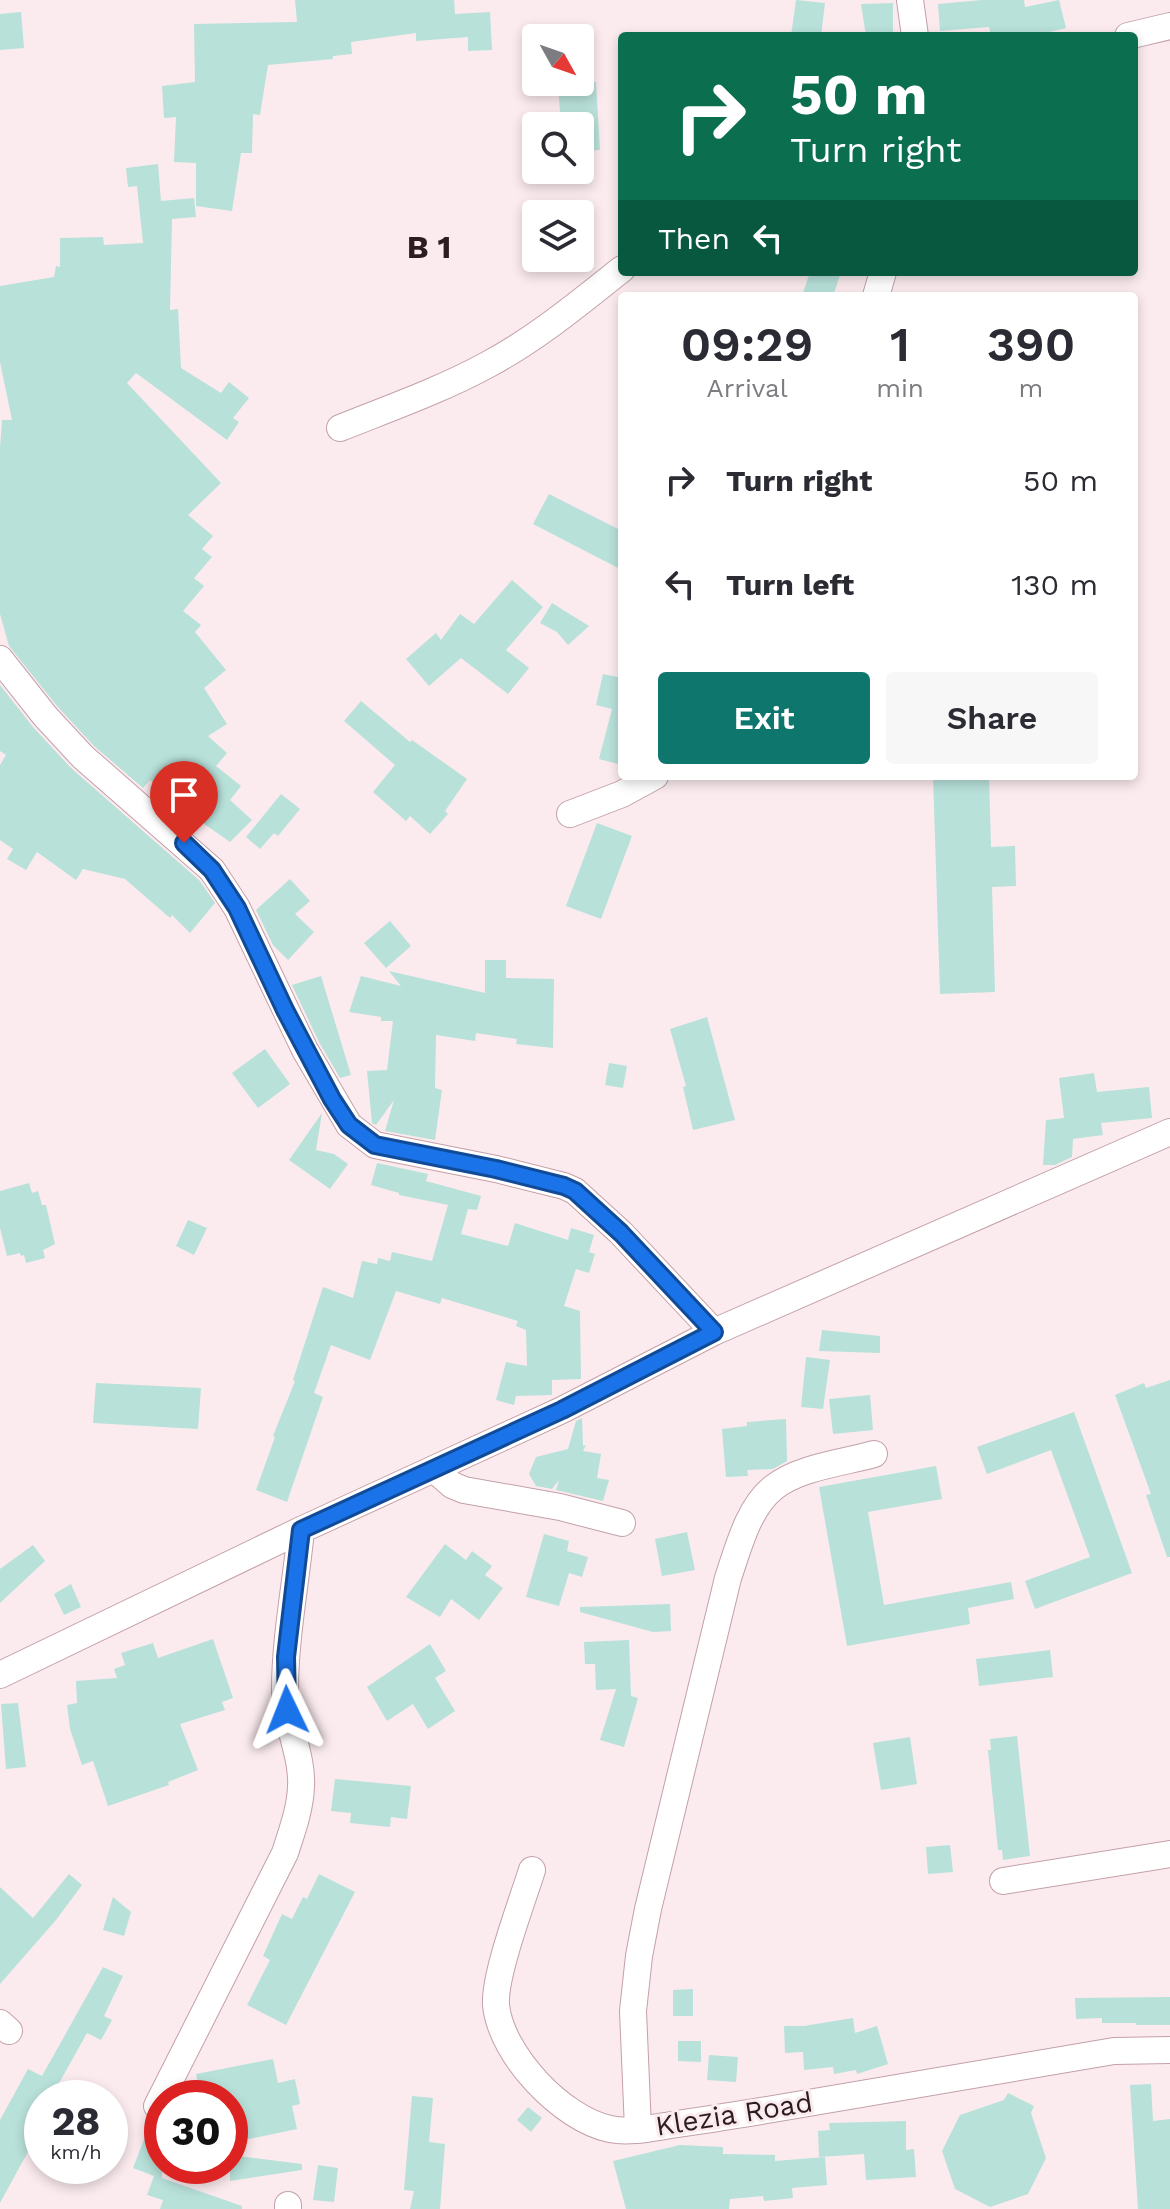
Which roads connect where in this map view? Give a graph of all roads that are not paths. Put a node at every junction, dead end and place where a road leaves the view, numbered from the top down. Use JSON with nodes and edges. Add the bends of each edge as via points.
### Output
{"nodes":[{"id":1,"x":910,"y":0,"type":"edge"},
{"id":2,"x":1170,"y":26,"type":"edge"},
{"id":3,"x":914,"y":32,"type":"edge"},
{"id":4,"x":1138,"y":34,"type":"edge"},
{"id":5,"x":618,"y":272,"type":"edge"},
{"id":6,"x":340,"y":428,"type":"dead end"},
{"id":7,"x":0,"y":659,"type":"edge"},
{"id":8,"x":648,"y":780,"type":"edge"},
{"id":9,"x":570,"y":814,"type":"dead end"},
{"id":10,"x":1170,"y":1132,"type":"edge"},
{"id":11,"x":714,"y":1332,"type":"junction"},
{"id":12,"x":874,"y":1454,"type":"dead end"},
{"id":13,"x":435,"y":1470,"type":"junction"},
{"id":14,"x":622,"y":1523,"type":"dead end"},
{"id":15,"x":301,"y":1530,"type":"junction"},
{"id":16,"x":0,"y":1675,"type":"edge"},
{"id":17,"x":1170,"y":1854,"type":"edge"},
{"id":18,"x":532,"y":1870,"type":"dead end"},
{"id":19,"x":1003,"y":1881,"type":"dead end"},
{"id":20,"x":1170,"y":2050,"type":"edge"},
{"id":21,"x":170,"y":2080,"type":"edge"},
{"id":22,"x":638,"y":2129,"type":"junction"}],
"edges":[{"from":1,"to":3,"type":"street"},
{"from":2,"to":4,"type":"street"},
{"from":5,"to":6,"type":"street","via":[[486,366]]},
{"from":7,"to":11,"type":"street","via":[[83,757],[212,870],[237,908],[305,1050],[349,1125],[375,1145],[575,1191]]},
{"from":8,"to":9,"type":"street"},
{"from":10,"to":11,"type":"street"},
{"from":11,"to":13,"type":"street"},
{"from":12,"to":22,"type":"street","via":[[798,1475],[772,1489],[739,1543],[639,1956],[633,2011]]},
{"from":13,"to":14,"type":"street","via":[[464,1490]]},
{"from":13,"to":15,"type":"street"},
{"from":15,"to":16,"type":"street"},
{"from":15,"to":21,"type":"street","via":[[285,1693],[301,1785],[297,1816],[285,1853]]},
{"from":17,"to":19,"type":"street"},
{"from":18,"to":22,"type":"street","name":"Klezia Road","via":[[500,1976],[496,2004],[504,2034],[539,2086],[566,2106],[610,2129]]},
{"from":20,"to":22,"type":"street","name":"Klezia Road","via":[[1114,2051]]}]}
